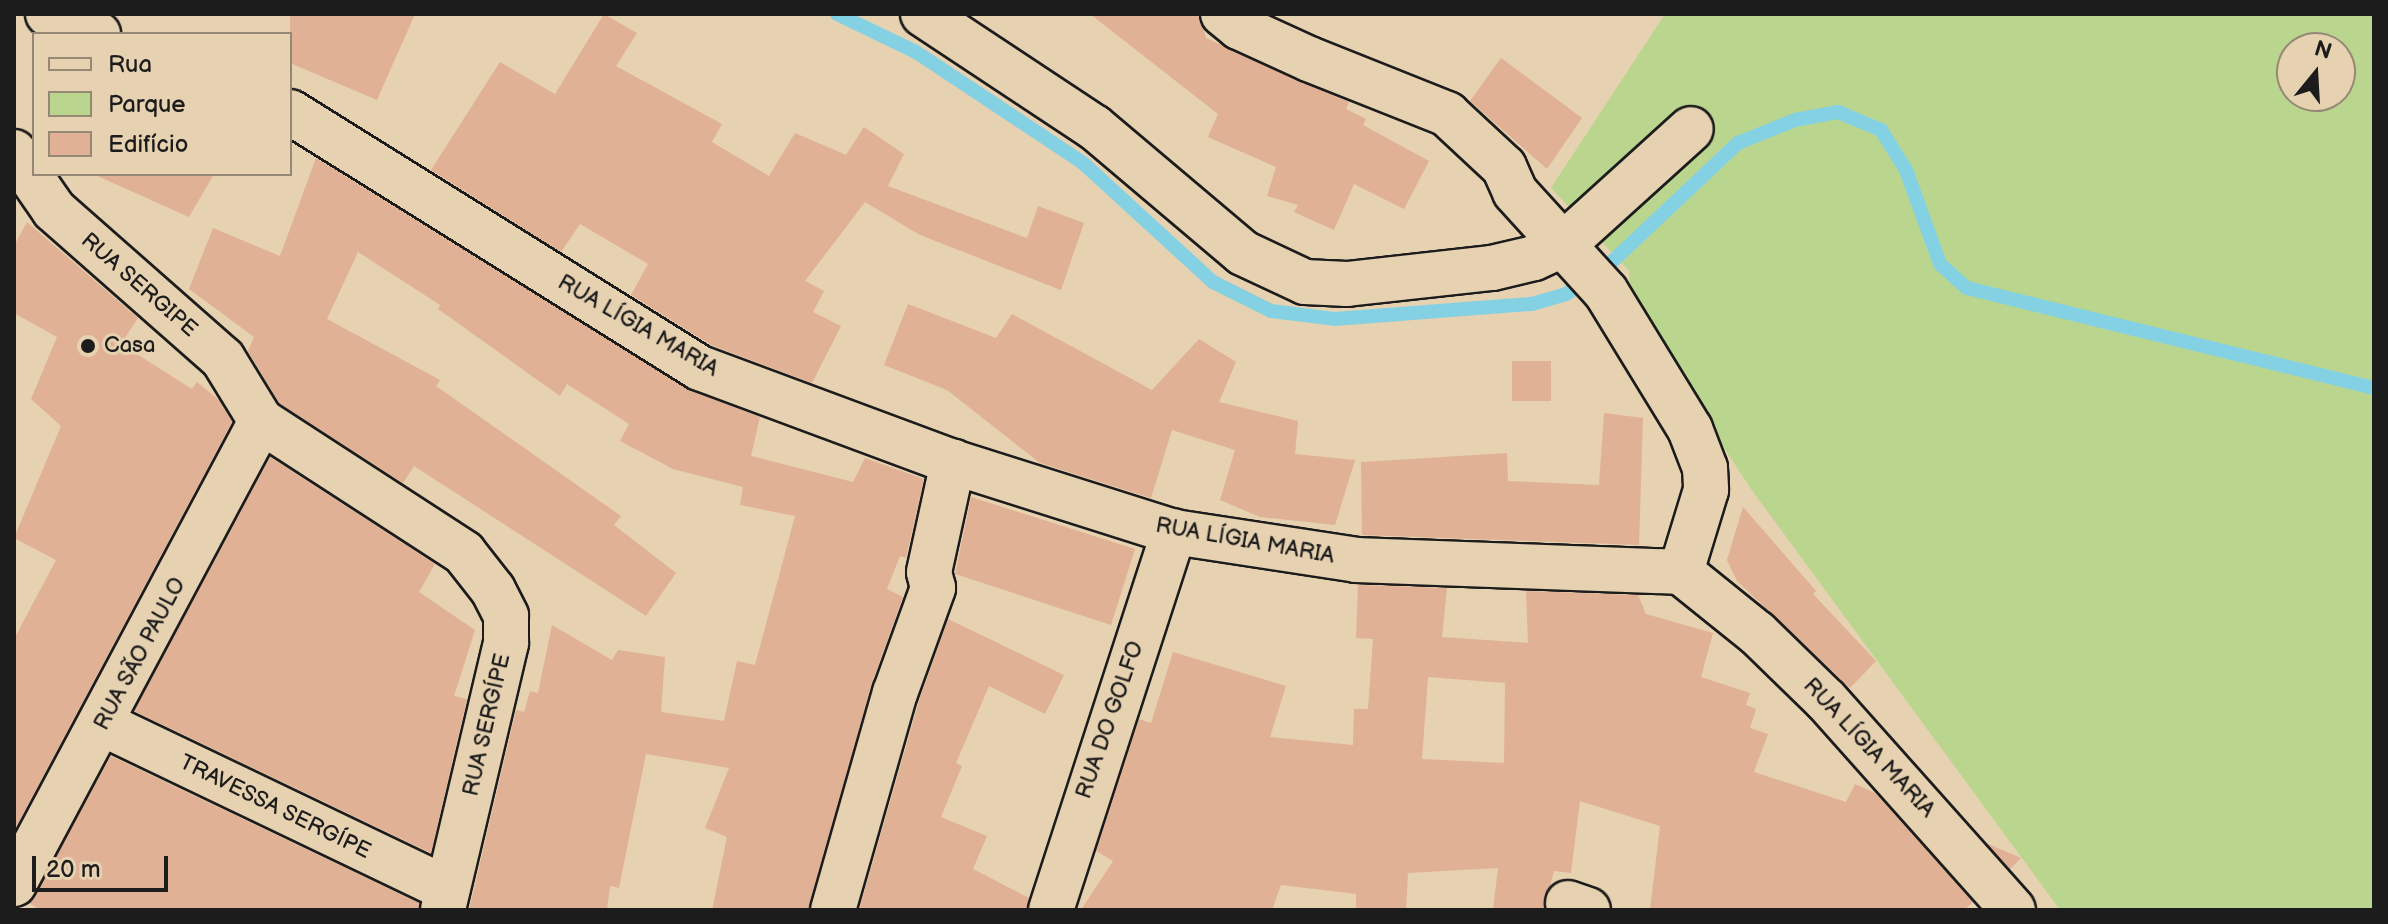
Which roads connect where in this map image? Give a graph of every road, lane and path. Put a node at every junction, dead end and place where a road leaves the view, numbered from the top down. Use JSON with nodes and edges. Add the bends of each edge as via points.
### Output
{"nodes":[{"id":1,"x":48,"y":14,"type":"edge"},
{"id":2,"x":923,"y":14,"type":"edge"},
{"id":3,"x":1223,"y":14,"type":"edge"},
{"id":4,"x":93,"y":32,"type":"edge"},
{"id":5,"x":292,"y":113,"type":"edge"},
{"id":6,"x":1691,"y":129,"type":"dead end"},
{"id":7,"x":14,"y":152,"type":"edge"},
{"id":8,"x":1564,"y":244,"type":"junction"},
{"id":9,"x":261,"y":421,"type":"junction"},
{"id":10,"x":953,"y":462,"type":"junction"},
{"id":11,"x":1174,"y":532,"type":"junction"},
{"id":12,"x":1681,"y":572,"type":"junction"},
{"id":13,"x":103,"y":724,"type":"junction"},
{"id":14,"x":14,"y":884,"type":"edge"},
{"id":15,"x":445,"y":900,"type":"edge"},
{"id":16,"x":833,"y":910,"type":"edge"},
{"id":17,"x":1051,"y":910,"type":"edge"},
{"id":18,"x":2013,"y":910,"type":"edge"}],
"edges":[{"from":1,"to":4,"type":"street"},
{"from":2,"to":8,"type":"street","via":[[1094,127],[1243,253],[1305,282],[1347,284],[1492,268]]},
{"from":3,"to":8,"type":"street","via":[[1239,27],[1309,59],[1447,114],[1504,167],[1515,192]]},
{"from":5,"to":10,"type":"street","name":"RUA LÍGIA MARIA","via":[[700,368]]},
{"from":6,"to":8,"type":"street"},
{"from":7,"to":9,"type":"street","name":"RUA SERGIPE","via":[[54,210],[223,359]]},
{"from":8,"to":12,"type":"street","via":[[1606,292],[1690,429],[1705,468],[1706,490]]},
{"from":9,"to":13,"type":"street","name":"RUA SÃO PAULO"},
{"from":9,"to":15,"type":"street","name":"RUA SERGÍPE","via":[[464,553],[506,616],[503,664]]},
{"from":10,"to":11,"type":"street","name":"RUA LÍGIA MARIA"},
{"from":10,"to":16,"type":"street","via":[[929,572],[929,602],[895,693]]},
{"from":11,"to":12,"type":"street","name":"RUA LÍGIA MARIA","via":[[1356,560]]},
{"from":11,"to":17,"type":"street","name":"RUA DO GOLFO"},
{"from":12,"to":18,"type":"street","name":"RUA LÍGIA MARIA","via":[[1757,633],[1826,700]]},
{"from":13,"to":14,"type":"street","name":"RUA SÃO PAULO"},
{"from":13,"to":15,"type":"street","name":"TRAVESSA SERGÍPE"}]}
